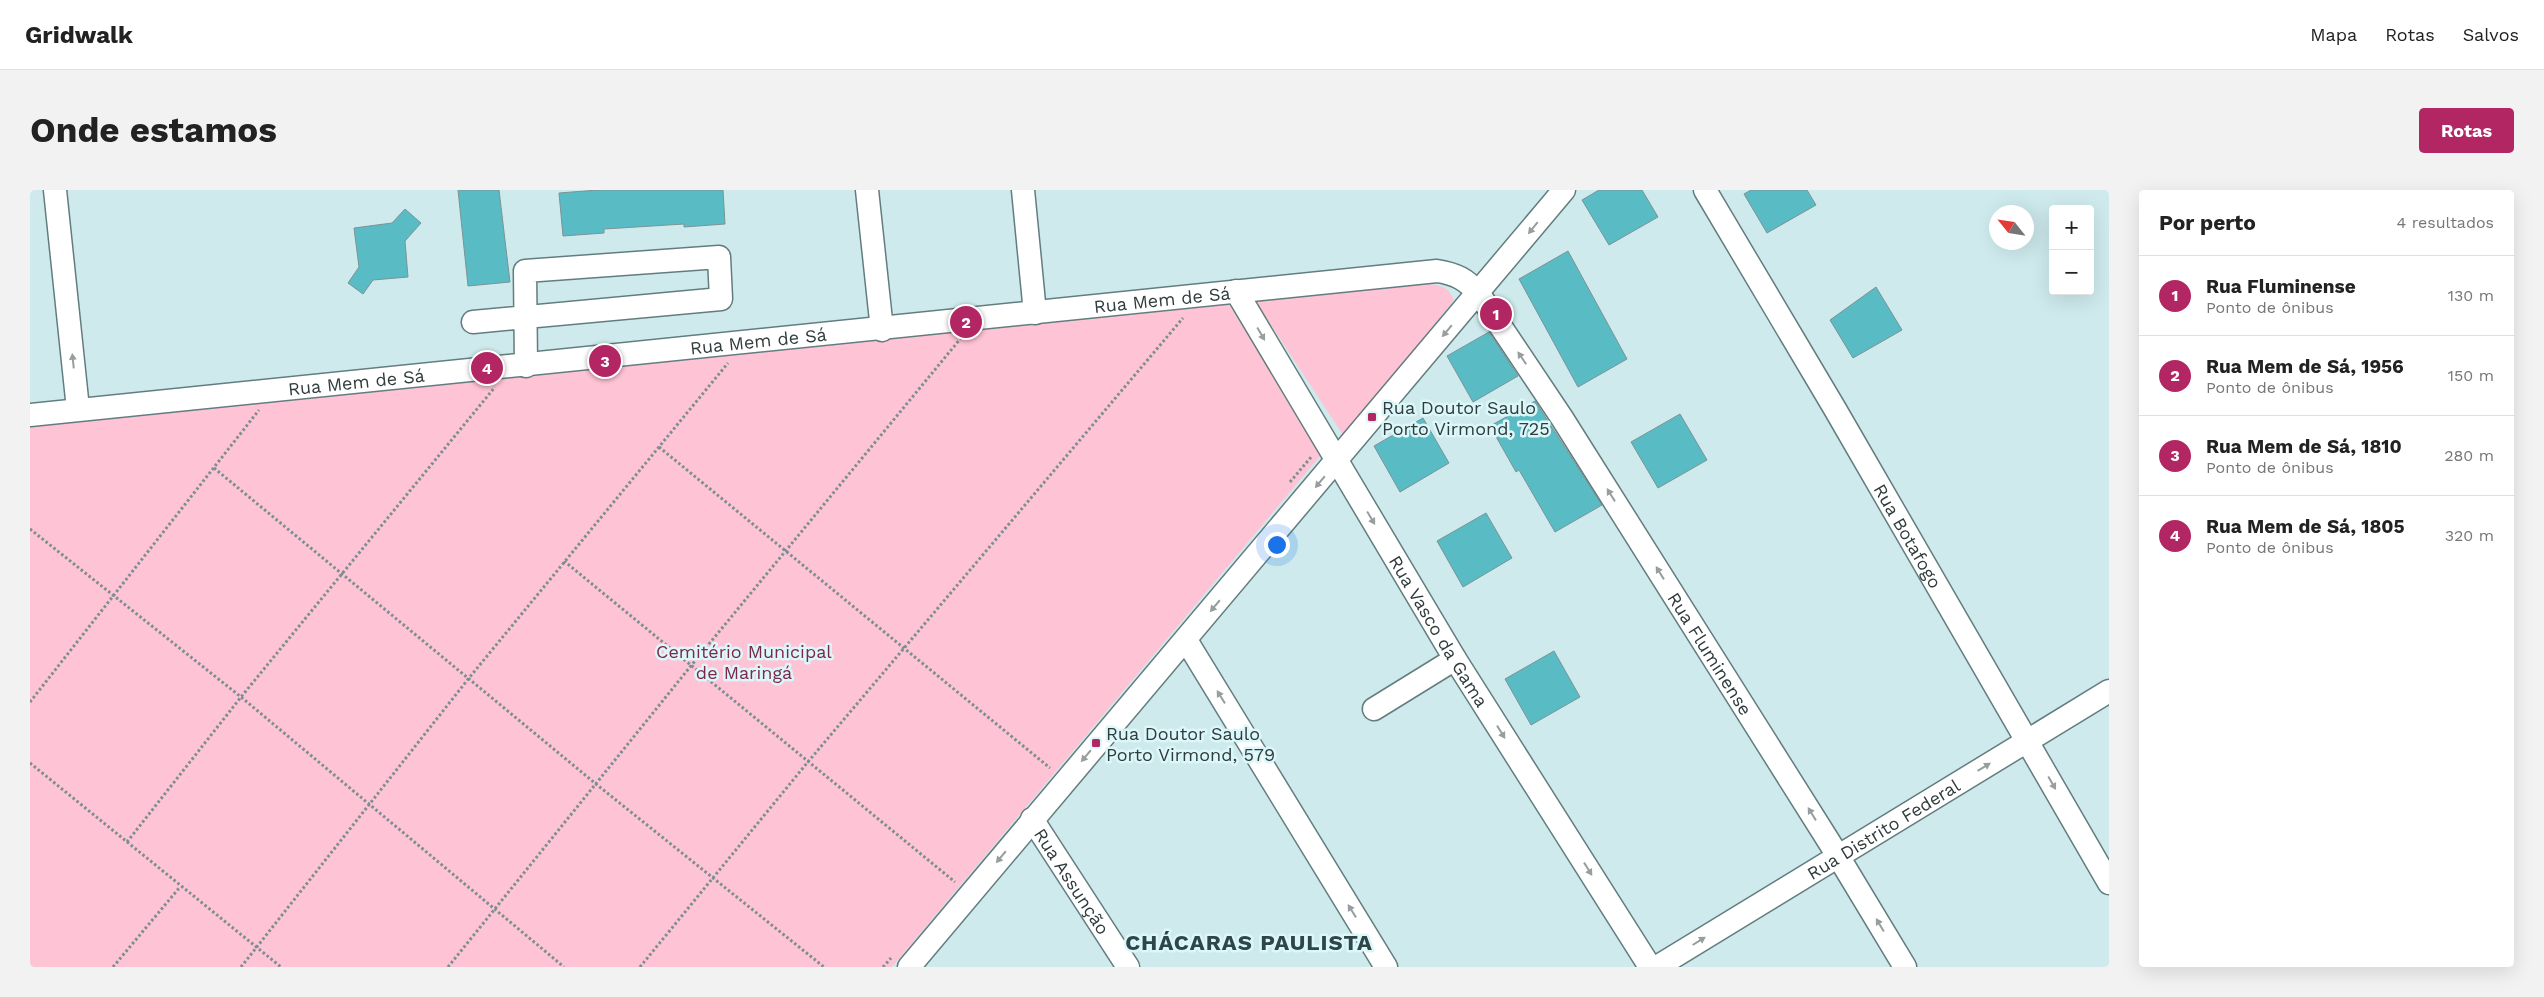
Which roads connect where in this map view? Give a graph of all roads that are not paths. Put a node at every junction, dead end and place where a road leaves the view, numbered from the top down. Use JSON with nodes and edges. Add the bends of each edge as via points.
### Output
{"nodes":[{"id":1,"x":55,"y":190,"type":"edge"},
{"id":2,"x":867,"y":190,"type":"edge"},
{"id":3,"x":1023,"y":190,"type":"edge"},
{"id":4,"x":1564,"y":190,"type":"edge"},
{"id":5,"x":1704,"y":190,"type":"edge"},
{"id":6,"x":1236,"y":292,"type":"junction"},
{"id":7,"x":1478,"y":294,"type":"junction"},
{"id":8,"x":1034,"y":313,"type":"junction"},
{"id":9,"x":525,"y":317,"type":"junction"},
{"id":10,"x":473,"y":322,"type":"dead end"},
{"id":11,"x":882,"y":330,"type":"junction"},
{"id":12,"x":526,"y":366,"type":"junction"},
{"id":13,"x":78,"y":410,"type":"junction"},
{"id":14,"x":30,"y":415,"type":"edge"},
{"id":15,"x":1336,"y":462,"type":"junction"},
{"id":16,"x":1186,"y":640,"type":"junction"},
{"id":17,"x":1455,"y":659,"type":"junction"},
{"id":18,"x":2109,"y":691,"type":"edge"},
{"id":19,"x":1374,"y":709,"type":"dead end"},
{"id":20,"x":2028,"y":740,"type":"junction"},
{"id":21,"x":1032,"y":819,"type":"junction"},
{"id":22,"x":1838,"y":856,"type":"junction"},
{"id":23,"x":2109,"y":883,"type":"edge"},
{"id":24,"x":902,"y":960,"type":"edge"},
{"id":25,"x":1128,"y":967,"type":"edge"},
{"id":26,"x":1386,"y":967,"type":"edge"},
{"id":27,"x":1650,"y":967,"type":"edge"},
{"id":28,"x":1657,"y":967,"type":"edge"},
{"id":29,"x":1905,"y":967,"type":"edge"}],
"edges":[{"from":13,"to":1,"type":"street","one_way":true},
{"from":2,"to":11,"type":"street"},
{"from":3,"to":8,"type":"street"},
{"from":4,"to":7,"type":"street","one_way":true},
{"from":5,"to":20,"type":"street","name":"Rua Botafogo"},
{"from":6,"to":7,"type":"street","name":"Rua Mem de Sá","via":[[1437,271],[1467,280]]},
{"from":6,"to":8,"type":"street","name":"Rua Mem de Sá"},
{"from":6,"to":15,"type":"street","name":"Rua Vasco da Gama","one_way":true},
{"from":7,"to":15,"type":"street","one_way":true},
{"from":22,"to":7,"type":"street","name":"Rua Fluminense","one_way":true,"via":[[1567,426]]},
{"from":8,"to":11,"type":"street","name":"Rua Mem de Sá"},
{"from":9,"to":9,"type":"street","via":[[721,299],[720,257],[525,271]]},
{"from":9,"to":10,"type":"street"},
{"from":9,"to":12,"type":"street"},
{"from":11,"to":12,"type":"street","name":"Rua Mem de Sá"},
{"from":12,"to":13,"type":"street","name":"Rua Mem de Sá"},
{"from":13,"to":14,"type":"street","name":"Rua Mem de Sá"},
{"from":15,"to":16,"type":"street","one_way":true},
{"from":15,"to":17,"type":"street","name":"Rua Vasco da Gama","one_way":true},
{"from":16,"to":21,"type":"street","one_way":true},
{"from":26,"to":16,"type":"street","one_way":true},
{"from":17,"to":19,"type":"street"},
{"from":17,"to":27,"type":"street","name":"Rua Vasco da Gama","one_way":true},
{"from":18,"to":20,"type":"street","name":"Rua Distrito Federal"},
{"from":22,"to":20,"type":"street","name":"Rua Distrito Federal","one_way":true},
{"from":20,"to":23,"type":"street","name":"Rua Botafogo","one_way":true},
{"from":21,"to":24,"type":"street","one_way":true},
{"from":21,"to":25,"type":"street","name":"Rua Assunção"},
{"from":28,"to":22,"type":"street","name":"Rua Distrito Federal","one_way":true},
{"from":29,"to":22,"type":"street","name":"Rua Fluminense","one_way":true}]}
